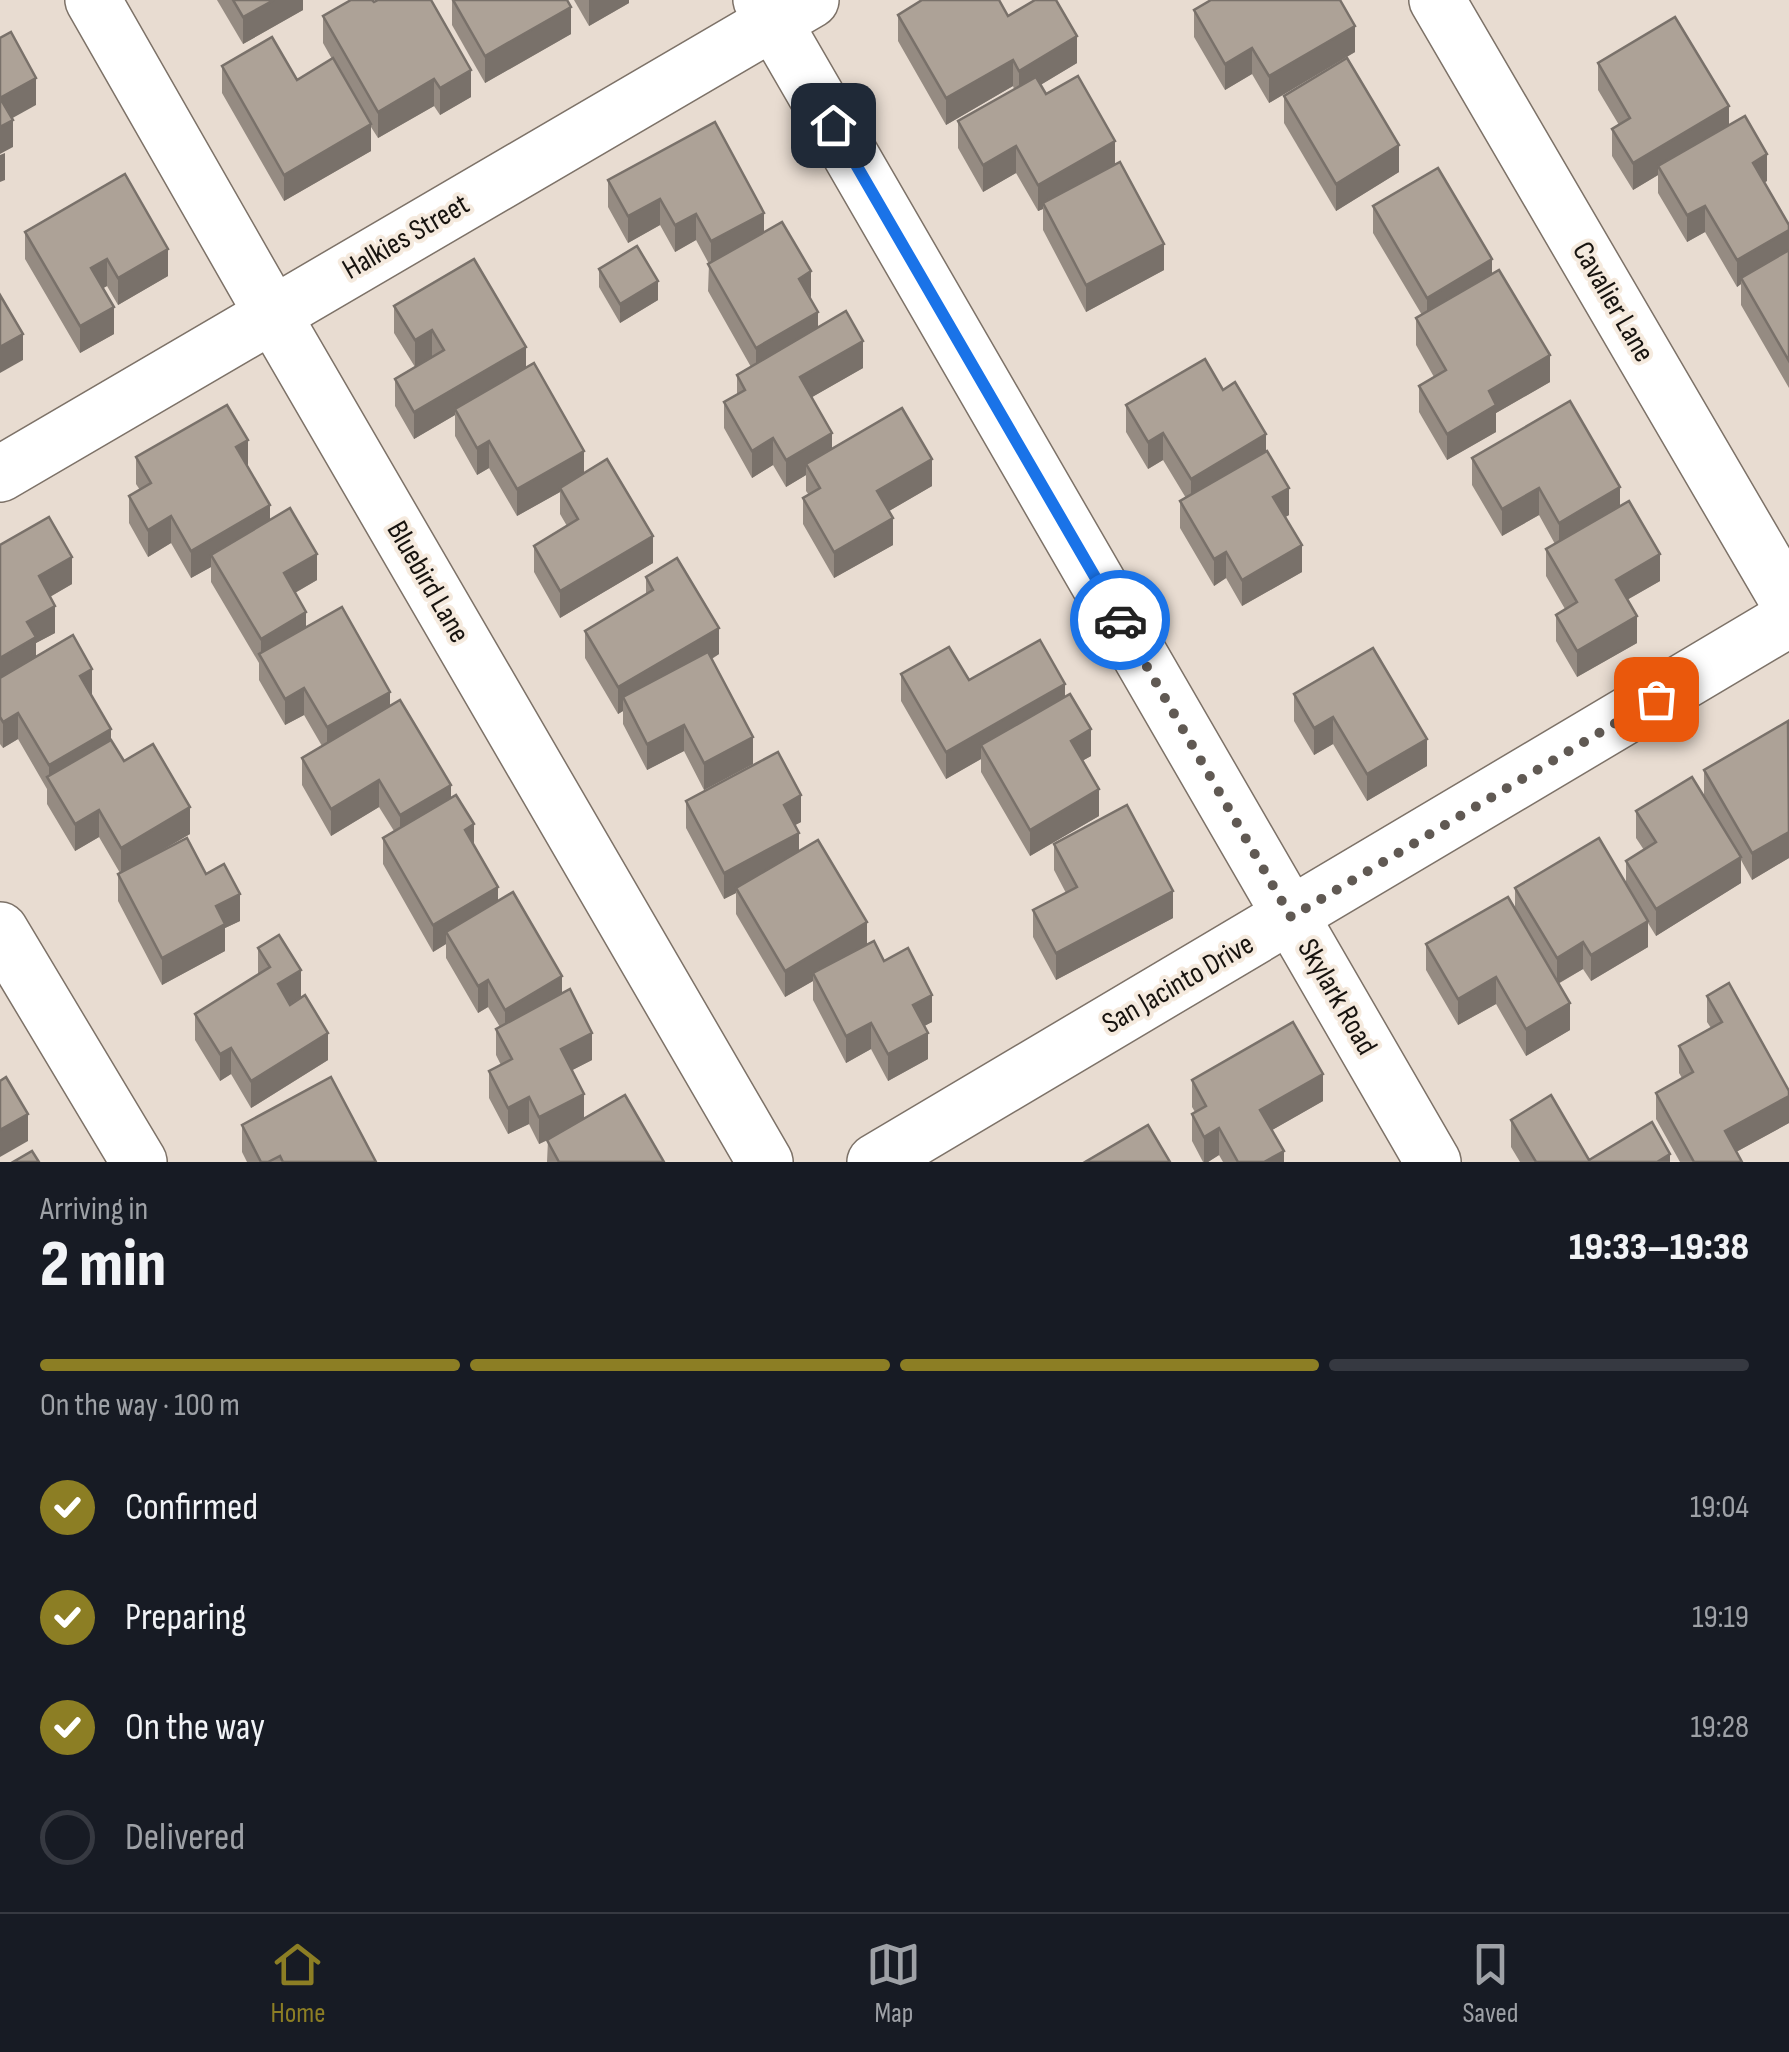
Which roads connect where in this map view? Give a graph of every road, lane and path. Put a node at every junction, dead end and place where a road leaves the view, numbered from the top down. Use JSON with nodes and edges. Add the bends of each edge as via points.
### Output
{"nodes":[{"id":1,"x":93,"y":0,"type":"edge"},
{"id":2,"x":1436,"y":0,"type":"edge"},
{"id":3,"x":782,"y":7,"type":"edge"},
{"id":4,"x":273,"y":314,"type":"junction"},
{"id":5,"x":0,"y":474,"type":"edge"},
{"id":6,"x":1789,"y":603,"type":"edge"},
{"id":7,"x":1789,"y":619,"type":"edge"},
{"id":8,"x":1291,"y":917,"type":"junction"},
{"id":9,"x":0,"y":930,"type":"edge"},
{"id":10,"x":139,"y":1162,"type":"edge"},
{"id":11,"x":766,"y":1162,"type":"edge"},
{"id":12,"x":875,"y":1162,"type":"edge"},
{"id":13,"x":1433,"y":1162,"type":"edge"}],
"edges":[{"from":1,"to":4,"type":"street","name":"Bluebird Lane"},
{"from":2,"to":6,"type":"street","name":"Cavalier Lane"},
{"from":3,"to":4,"type":"street","name":"Halkies Street"},
{"from":3,"to":8,"type":"street","name":"Skylark Road"},
{"from":4,"to":5,"type":"street","name":"Halkies Street"},
{"from":4,"to":11,"type":"street","name":"Bluebird Lane"},
{"from":7,"to":8,"type":"street","name":"San Jacinto Drive"},
{"from":8,"to":12,"type":"street","name":"San Jacinto Drive"},
{"from":8,"to":13,"type":"street","name":"Skylark Road"},
{"from":9,"to":10,"type":"street"}]}
